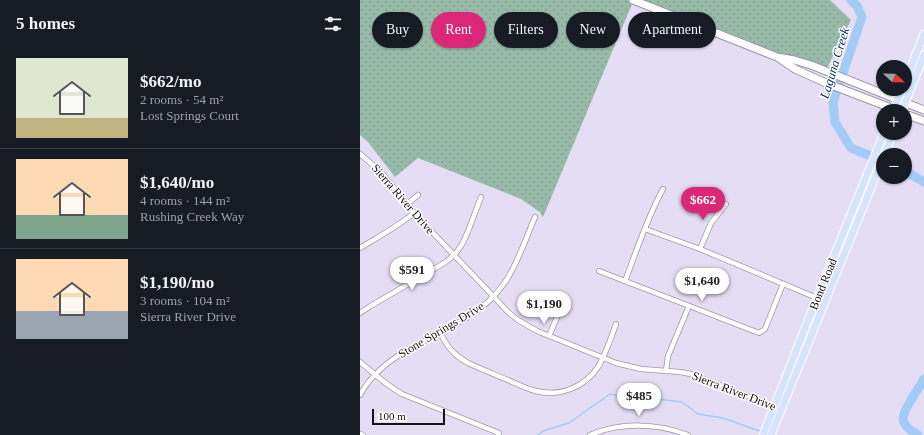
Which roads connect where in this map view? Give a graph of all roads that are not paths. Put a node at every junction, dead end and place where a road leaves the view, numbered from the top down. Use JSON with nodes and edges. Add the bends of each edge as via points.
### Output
{"nodes":[{"id":1,"x":633,"y":0,"type":"edge"},
{"id":2,"x":924,"y":34,"type":"edge"},
{"id":3,"x":924,"y":55,"type":"edge"},
{"id":4,"x":777,"y":57,"type":"junction"},
{"id":5,"x":912,"y":64,"type":"edge"},
{"id":6,"x":899,"y":96,"type":"edge"},
{"id":7,"x":898,"y":100,"type":"junction"},
{"id":8,"x":905,"y":102,"type":"junction"},
{"id":9,"x":879,"y":104,"type":"edge"},
{"id":10,"x":897,"y":104,"type":"edge"},
{"id":11,"x":924,"y":110,"type":"edge"},
{"id":12,"x":912,"y":117,"type":"edge"},
{"id":13,"x":924,"y":121,"type":"edge"},
{"id":14,"x":880,"y":140,"type":"edge"},
{"id":15,"x":360,"y":154,"type":"edge"},
{"id":16,"x":876,"y":174,"type":"edge"},
{"id":17,"x":663,"y":189,"type":"dead end"},
{"id":18,"x":418,"y":195,"type":"dead end"},
{"id":19,"x":481,"y":197,"type":"dead end"},
{"id":20,"x":726,"y":204,"type":"dead end"},
{"id":21,"x":406,"y":205,"type":"junction"},
{"id":22,"x":414,"y":213,"type":"junction"},
{"id":23,"x":535,"y":217,"type":"dead end"},
{"id":24,"x":644,"y":229,"type":"junction"},
{"id":25,"x":360,"y":248,"type":"edge"},
{"id":26,"x":700,"y":249,"type":"junction"},
{"id":27,"x":454,"y":255,"type":"junction"},
{"id":28,"x":599,"y":270,"type":"dead end"},
{"id":29,"x":625,"y":281,"type":"junction"},
{"id":30,"x":782,"y":284,"type":"junction"},
{"id":31,"x":494,"y":297,"type":"junction"},
{"id":32,"x":817,"y":298,"type":"junction"},
{"id":33,"x":563,"y":303,"type":"dead end"},
{"id":34,"x":689,"y":306,"type":"junction"},
{"id":35,"x":360,"y":313,"type":"edge"},
{"id":36,"x":616,"y":324,"type":"dead end"},
{"id":37,"x":440,"y":332,"type":"junction"},
{"id":38,"x":549,"y":336,"type":"junction"},
{"id":39,"x":803,"y":354,"type":"junction"},
{"id":40,"x":602,"y":358,"type":"junction"},
{"id":41,"x":360,"y":362,"type":"edge"},
{"id":42,"x":666,"y":371,"type":"junction"},
{"id":43,"x":375,"y":375,"type":"junction"},
{"id":44,"x":360,"y":395,"type":"edge"},
{"id":45,"x":778,"y":408,"type":"junction"},
{"id":46,"x":772,"y":422,"type":"junction"},
{"id":47,"x":360,"y":434,"type":"edge"},
{"id":48,"x":363,"y":435,"type":"edge"},
{"id":49,"x":498,"y":435,"type":"edge"},
{"id":50,"x":590,"y":435,"type":"edge"},
{"id":51,"x":688,"y":435,"type":"edge"},
{"id":52,"x":764,"y":435,"type":"edge"},
{"id":53,"x":771,"y":435,"type":"edge"}],
"edges":[{"from":1,"to":4,"type":"main road"},
{"from":2,"to":5,"type":"main road"},
{"from":3,"to":8,"type":"main road"},
{"from":4,"to":7,"type":"main road","via":[[829,72]]},
{"from":4,"to":9,"type":"main road","via":[[795,70]]},
{"from":6,"to":7,"type":"main road"},
{"from":7,"to":8,"type":"main road"},
{"from":7,"to":10,"type":"main road"},
{"from":8,"to":11,"type":"main road"},
{"from":12,"to":13,"type":"main road"},
{"from":14,"to":32,"type":"main road","name":"Bond Road"},
{"from":15,"to":21,"type":"street","name":"Sierra River Drive","via":[[380,171]]},
{"from":16,"to":39,"type":"main road","name":"Bond Road"},
{"from":17,"to":24,"type":"street"},
{"from":18,"to":21,"type":"street"},
{"from":19,"to":27,"type":"street","via":[[464,242]]},
{"from":20,"to":26,"type":"street","via":[[711,223]]},
{"from":21,"to":22,"type":"street","name":"Sierra River Drive"},
{"from":22,"to":25,"type":"street","via":[[395,228]]},
{"from":22,"to":27,"type":"street","name":"Sierra River Drive"},
{"from":23,"to":31,"type":"street","name":"Stone Springs Drive","via":[[514,267]]},
{"from":24,"to":26,"type":"street"},
{"from":24,"to":29,"type":"street"},
{"from":26,"to":30,"type":"street"},
{"from":27,"to":31,"type":"street","name":"Sierra River Drive"},
{"from":27,"to":35,"type":"street"},
{"from":28,"to":29,"type":"street"},
{"from":29,"to":34,"type":"street"},
{"from":30,"to":32,"type":"street"},
{"from":30,"to":34,"type":"street","via":[[764,329],[759,333]]},
{"from":31,"to":37,"type":"street","name":"Stone Springs Drive","via":[[477,311]]},
{"from":31,"to":38,"type":"street","name":"Sierra River Drive","via":[[518,320]]},
{"from":32,"to":39,"type":"main road","via":[[819,305],[804,341]]},
{"from":32,"to":45,"type":"main road","name":"Bond Road"},
{"from":33,"to":38,"type":"street"},
{"from":34,"to":42,"type":"street","via":[[668,356]]},
{"from":36,"to":40,"type":"street"},
{"from":37,"to":40,"type":"street","via":[[449,348],[464,361],[543,392],[568,391],[581,384],[593,374]]},
{"from":37,"to":43,"type":"street","name":"Stone Springs Drive","via":[[399,355]]},
{"from":38,"to":40,"type":"street","name":"Sierra River Drive"},
{"from":39,"to":45,"type":"main road","name":"Bond Road"},
{"from":40,"to":42,"type":"street","name":"Sierra River Drive","via":[[628,367]]},
{"from":41,"to":43,"type":"street"},
{"from":42,"to":45,"type":"street","name":"Sierra River Drive","via":[[700,377]]},
{"from":43,"to":44,"type":"street","name":"Stone Springs Drive"},
{"from":43,"to":49,"type":"street","via":[[402,394]]},
{"from":45,"to":46,"type":"main road","name":"Bond Road"},
{"from":46,"to":52,"type":"main road","name":"Bond Road"},
{"from":46,"to":53,"type":"main road","name":"Bond Road"},
{"from":47,"to":48,"type":"street"},
{"from":50,"to":51,"type":"street","via":[[607,429],[646,426]]}]}
